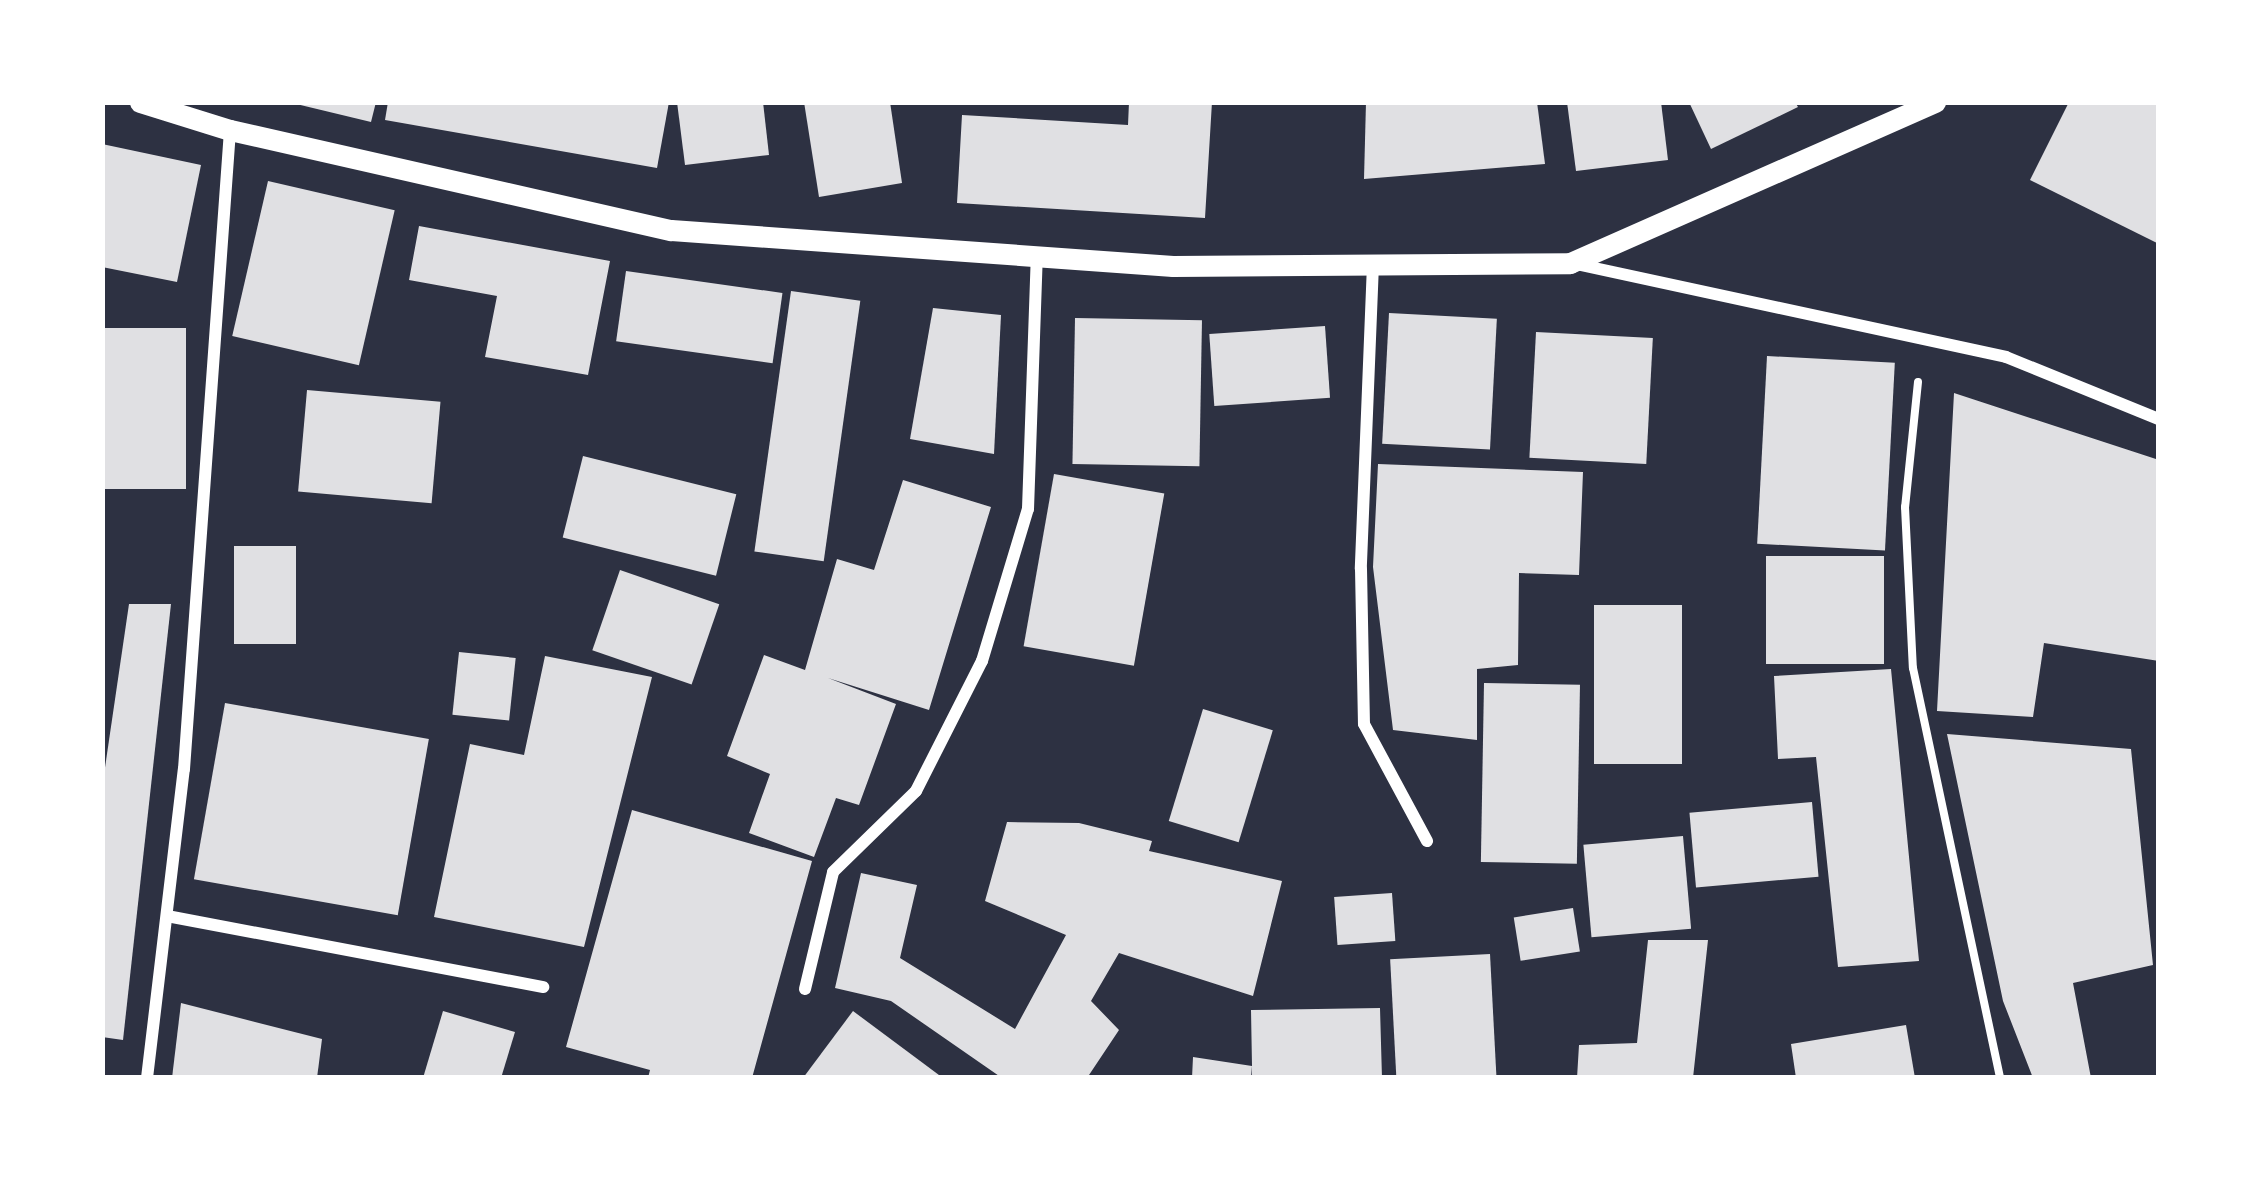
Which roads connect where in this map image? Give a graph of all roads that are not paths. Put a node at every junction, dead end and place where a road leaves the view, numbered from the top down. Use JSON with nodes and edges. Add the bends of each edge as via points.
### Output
{"nodes":[{"id":1,"x":140,"y":102,"type":"edge"},
{"id":2,"x":1935,"y":102,"type":"edge"},
{"id":3,"x":230,"y":130,"type":"junction"},
{"id":4,"x":1036,"y":256,"type":"junction"},
{"id":5,"x":1570,"y":263,"type":"junction"},
{"id":6,"x":1373,"y":264,"type":"junction"},
{"id":7,"x":2159,"y":419,"type":"edge"},
{"id":8,"x":1427,"y":841,"type":"dead end"},
{"id":9,"x":167,"y":916,"type":"junction"},
{"id":10,"x":543,"y":987,"type":"dead end"},
{"id":11,"x":806,"y":989,"type":"dead end"},
{"id":12,"x":147,"y":1078,"type":"edge"}],
"edges":[{"from":1,"to":3,"type":"street"},
{"from":2,"to":5,"type":"street"},
{"from":3,"to":4,"type":"street","via":[[671,230]]},
{"from":3,"to":9,"type":"street"},
{"from":4,"to":6,"type":"street","via":[[1173,266]]},
{"from":4,"to":11,"type":"street","via":[[1028,509],[982,661],[916,791],[833,872]]},
{"from":5,"to":6,"type":"street"},
{"from":5,"to":7,"type":"street","via":[[2006,357]]},
{"from":6,"to":8,"type":"street","via":[[1361,569],[1364,724]]},
{"from":9,"to":10,"type":"street"},
{"from":9,"to":12,"type":"street"}]}
